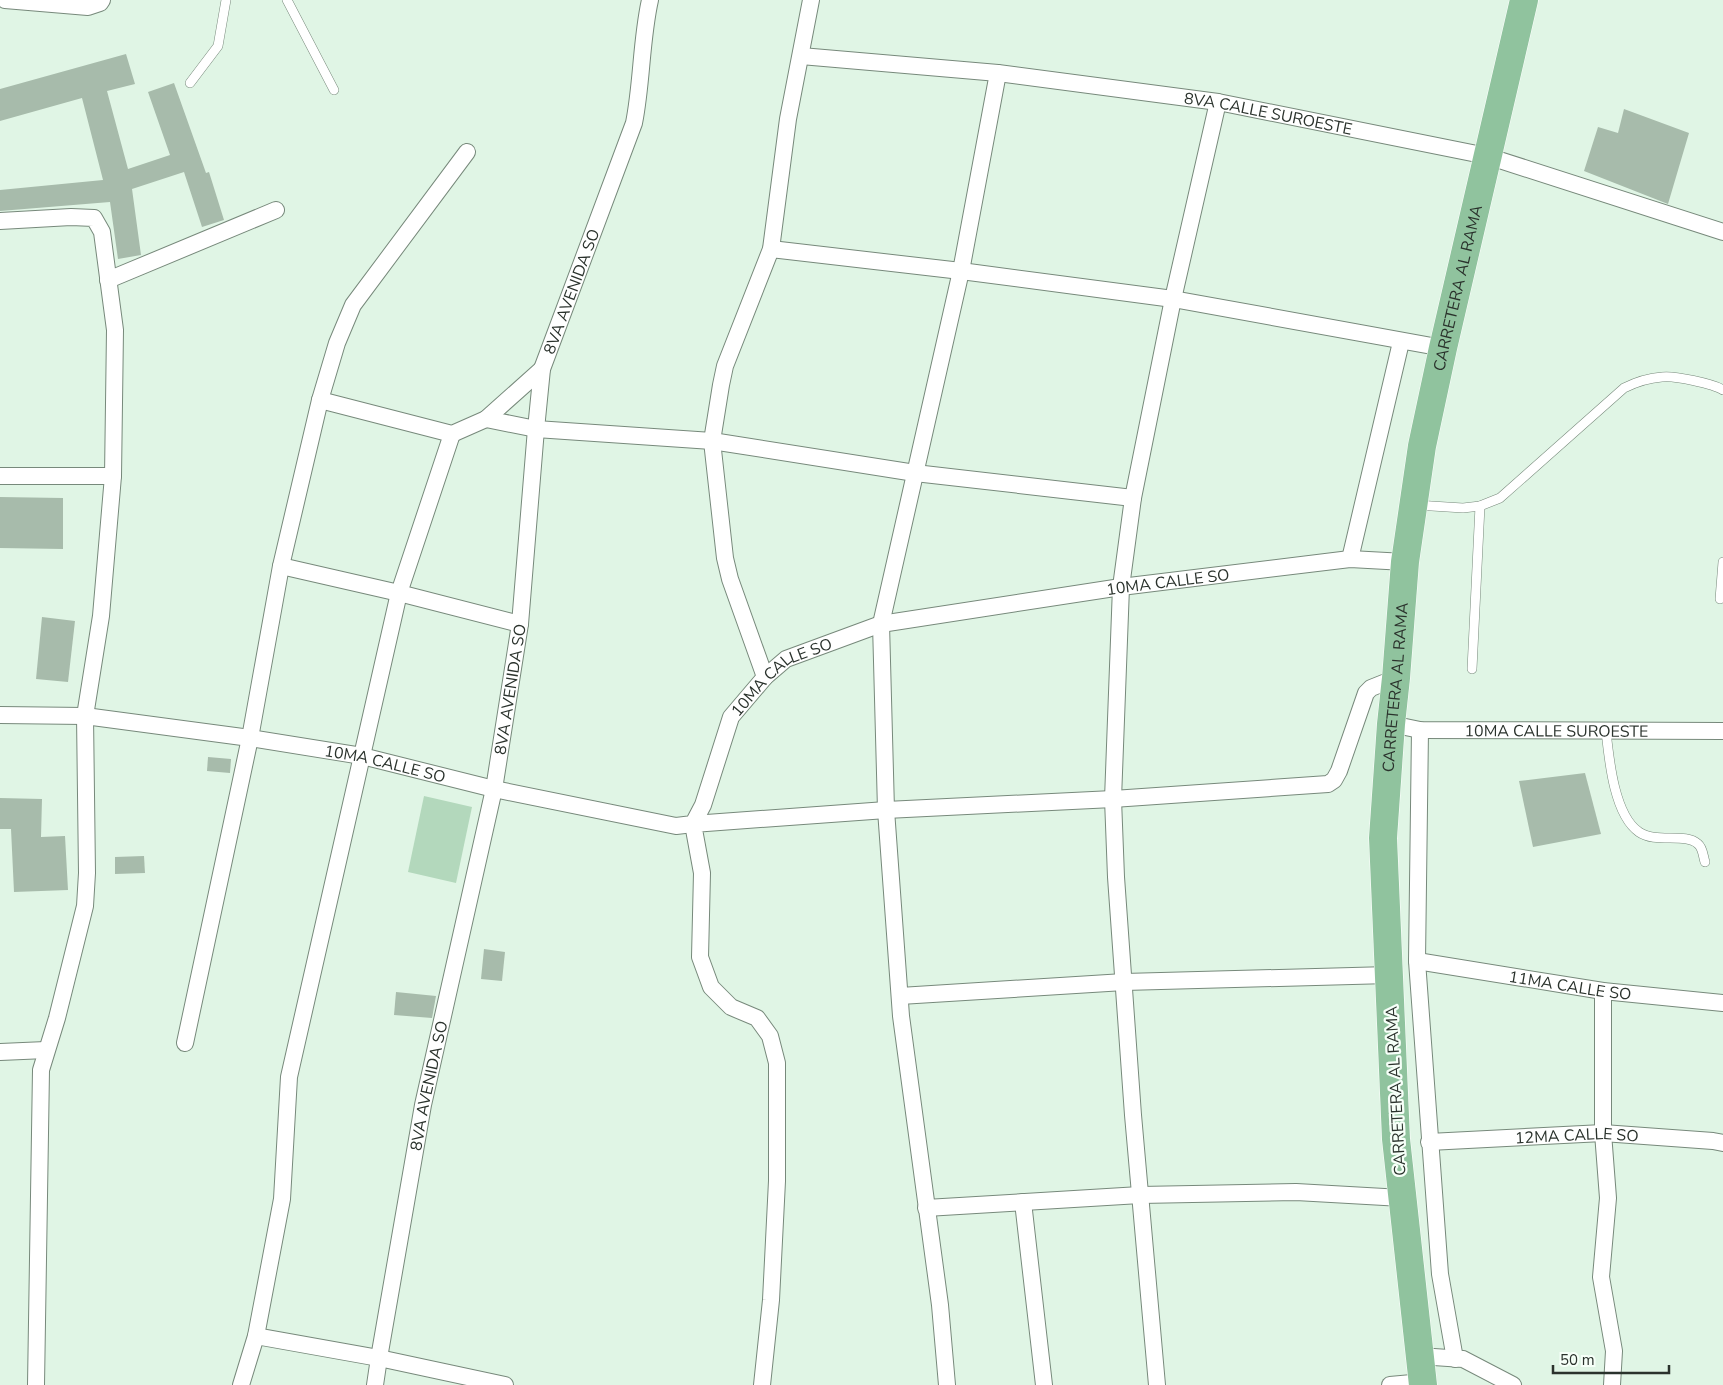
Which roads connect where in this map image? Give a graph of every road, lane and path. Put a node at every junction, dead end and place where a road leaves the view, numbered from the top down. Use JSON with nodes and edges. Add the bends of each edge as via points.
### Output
{"nodes":[{"id":1,"x":5,"y":0,"type":"edge"},
{"id":2,"x":102,"y":0,"type":"edge"},
{"id":3,"x":226,"y":0,"type":"edge"},
{"id":4,"x":287,"y":0,"type":"edge"},
{"id":5,"x":650,"y":0,"type":"edge"},
{"id":6,"x":811,"y":0,"type":"edge"},
{"id":7,"x":1524,"y":0,"type":"edge"},
{"id":8,"x":801,"y":56,"type":"junction"},
{"id":9,"x":998,"y":73,"type":"junction"},
{"id":10,"x":190,"y":83,"type":"dead end"},
{"id":11,"x":334,"y":90,"type":"dead end"},
{"id":12,"x":1218,"y":102,"type":"junction"},
{"id":13,"x":467,"y":152,"type":"dead end"},
{"id":14,"x":1487,"y":156,"type":"junction"},
{"id":15,"x":276,"y":210,"type":"dead end"},
{"id":16,"x":0,"y":221,"type":"edge"},
{"id":17,"x":1723,"y":232,"type":"edge"},
{"id":18,"x":771,"y":249,"type":"junction"},
{"id":19,"x":961,"y":271,"type":"junction"},
{"id":20,"x":108,"y":280,"type":"junction"},
{"id":21,"x":1173,"y":299,"type":"junction"},
{"id":22,"x":1401,"y":342,"type":"junction"},
{"id":23,"x":1443,"y":348,"type":"junction"},
{"id":24,"x":542,"y":369,"type":"junction"},
{"id":25,"x":1723,"y":390,"type":"edge"},
{"id":26,"x":320,"y":400,"type":"junction"},
{"id":27,"x":486,"y":419,"type":"junction"},
{"id":28,"x":536,"y":429,"type":"junction"},
{"id":29,"x":452,"y":434,"type":"junction"},
{"id":30,"x":712,"y":441,"type":"junction"},
{"id":31,"x":914,"y":473,"type":"junction"},
{"id":32,"x":0,"y":476,"type":"edge"},
{"id":33,"x":113,"y":476,"type":"junction"},
{"id":34,"x":1133,"y":498,"type":"junction"},
{"id":35,"x":1414,"y":505,"type":"junction"},
{"id":36,"x":1480,"y":506,"type":"junction"},
{"id":37,"x":1350,"y":559,"type":"junction"},
{"id":38,"x":1405,"y":562,"type":"junction"},
{"id":39,"x":1723,"y":562,"type":"edge"},
{"id":40,"x":281,"y":566,"type":"junction"},
{"id":41,"x":1121,"y":587,"type":"junction"},
{"id":42,"x":399,"y":593,"type":"junction"},
{"id":43,"x":1720,"y":599,"type":"dead end"},
{"id":44,"x":520,"y":624,"type":"junction"},
{"id":45,"x":881,"y":624,"type":"junction"},
{"id":46,"x":1472,"y":669,"type":"dead end"},
{"id":47,"x":765,"y":677,"type":"junction"},
{"id":48,"x":1396,"y":678,"type":"junction"},
{"id":49,"x":0,"y":715,"type":"edge"},
{"id":50,"x":85,"y":716,"type":"junction"},
{"id":51,"x":1391,"y":724,"type":"junction"},
{"id":52,"x":1420,"y":730,"type":"junction"},
{"id":53,"x":1606,"y":731,"type":"junction"},
{"id":54,"x":1723,"y":731,"type":"edge"},
{"id":55,"x":250,"y":738,"type":"junction"},
{"id":56,"x":362,"y":756,"type":"junction"},
{"id":57,"x":494,"y":789,"type":"junction"},
{"id":58,"x":1113,"y":799,"type":"junction"},
{"id":59,"x":886,"y":810,"type":"junction"},
{"id":60,"x":693,"y":824,"type":"junction"},
{"id":61,"x":1704,"y":862,"type":"dead end"},
{"id":62,"x":1417,"y":961,"type":"junction"},
{"id":63,"x":1389,"y":974,"type":"junction"},
{"id":64,"x":1124,"y":982,"type":"junction"},
{"id":65,"x":1603,"y":991,"type":"junction"},
{"id":66,"x":900,"y":996,"type":"junction"},
{"id":67,"x":1723,"y":1003,"type":"edge"},
{"id":68,"x":185,"y":1043,"type":"dead end"},
{"id":69,"x":46,"y":1050,"type":"junction"},
{"id":70,"x":0,"y":1052,"type":"edge"},
{"id":71,"x":1603,"y":1133,"type":"junction"},
{"id":72,"x":1429,"y":1142,"type":"junction"},
{"id":73,"x":1723,"y":1143,"type":"edge"},
{"id":74,"x":1140,"y":1195,"type":"junction"},
{"id":75,"x":1402,"y":1198,"type":"junction"},
{"id":76,"x":1023,"y":1202,"type":"junction"},
{"id":77,"x":926,"y":1208,"type":"junction"},
{"id":78,"x":256,"y":1336,"type":"junction"},
{"id":79,"x":378,"y":1358,"type":"junction"},
{"id":80,"x":1455,"y":1359,"type":"junction"},
{"id":81,"x":1422,"y":1374,"type":"edge"},
{"id":82,"x":36,"y":1385,"type":"edge"},
{"id":83,"x":241,"y":1385,"type":"edge"},
{"id":84,"x":375,"y":1385,"type":"edge"},
{"id":85,"x":505,"y":1385,"type":"edge"},
{"id":86,"x":762,"y":1385,"type":"edge"},
{"id":87,"x":947,"y":1385,"type":"edge"},
{"id":88,"x":1044,"y":1385,"type":"edge"},
{"id":89,"x":1157,"y":1385,"type":"edge"},
{"id":90,"x":1390,"y":1385,"type":"edge"},
{"id":91,"x":1514,"y":1385,"type":"edge"},
{"id":92,"x":1612,"y":1385,"type":"edge"}],
"edges":[{"from":1,"to":2,"type":"street","via":[[88,7]]},
{"from":3,"to":10,"type":"lane","via":[[218,46]]},
{"from":4,"to":11,"type":"lane"},
{"from":5,"to":24,"type":"street","name":"8VA AVENIDA SO","via":[[634,123]]},
{"from":6,"to":8,"type":"street"},
{"from":7,"to":14,"type":"highway","name":"CARRETERA AL RAMA"},
{"from":8,"to":9,"type":"street","name":"8VA CALLE SUROESTE"},
{"from":8,"to":18,"type":"street","via":[[788,119]]},
{"from":9,"to":12,"type":"street","name":"8VA CALLE SUROESTE"},
{"from":9,"to":19,"type":"street"},
{"from":12,"to":14,"type":"street","name":"8VA CALLE SUROESTE"},
{"from":12,"to":21,"type":"street"},
{"from":13,"to":26,"type":"street","via":[[353,306],[336,343]]},
{"from":14,"to":17,"type":"street","name":"8VA CALLE SUROESTE"},
{"from":14,"to":23,"type":"highway","name":"CARRETERA AL RAMA"},
{"from":15,"to":20,"type":"street"},
{"from":16,"to":20,"type":"street","via":[[94,218],[102,232]]},
{"from":18,"to":19,"type":"street"},
{"from":18,"to":30,"type":"street","via":[[725,366]]},
{"from":19,"to":21,"type":"street"},
{"from":19,"to":31,"type":"street"},
{"from":20,"to":33,"type":"street","via":[[115,330]]},
{"from":21,"to":22,"type":"street"},
{"from":21,"to":34,"type":"street"},
{"from":22,"to":23,"type":"street"},
{"from":22,"to":37,"type":"street"},
{"from":23,"to":35,"type":"highway","name":"CARRETERA AL RAMA","via":[[1422,446]]},
{"from":24,"to":27,"type":"street"},
{"from":24,"to":28,"type":"street","name":"8VA AVENIDA SO"},
{"from":25,"to":36,"type":"lane","via":[[1664,376],[1632,384],[1500,498]]},
{"from":26,"to":29,"type":"street"},
{"from":26,"to":40,"type":"street"},
{"from":27,"to":28,"type":"street"},
{"from":27,"to":29,"type":"street"},
{"from":28,"to":30,"type":"street"},
{"from":28,"to":44,"type":"street","name":"8VA AVENIDA SO"},
{"from":29,"to":42,"type":"street"},
{"from":30,"to":31,"type":"street"},
{"from":30,"to":47,"type":"street","via":[[727,570]]},
{"from":31,"to":34,"type":"street"},
{"from":31,"to":45,"type":"street"},
{"from":32,"to":33,"type":"street"},
{"from":33,"to":50,"type":"street","via":[[101,616]]},
{"from":34,"to":41,"type":"street"},
{"from":35,"to":36,"type":"lane"},
{"from":35,"to":38,"type":"highway","name":"CARRETERA AL RAMA"},
{"from":36,"to":46,"type":"lane"},
{"from":37,"to":38,"type":"street","name":"10MA CALLE SO"},
{"from":37,"to":41,"type":"street","name":"10MA CALLE SO"},
{"from":38,"to":48,"type":"highway","name":"CARRETERA AL RAMA"},
{"from":39,"to":43,"type":"lane"},
{"from":40,"to":42,"type":"street"},
{"from":40,"to":55,"type":"street"},
{"from":41,"to":45,"type":"street","name":"10MA CALLE SO"},
{"from":41,"to":58,"type":"street"},
{"from":42,"to":44,"type":"street"},
{"from":42,"to":56,"type":"street"},
{"from":44,"to":57,"type":"street","name":"8VA AVENIDA SO"},
{"from":45,"to":47,"type":"street","name":"10MA CALLE SO","via":[[786,659]]},
{"from":45,"to":59,"type":"street"},
{"from":47,"to":60,"type":"street","name":"10MA CALLE SO","via":[[731,717],[703,805]]},
{"from":48,"to":51,"type":"highway","name":"CARRETERA AL RAMA"},
{"from":48,"to":58,"type":"street","via":[[1370,688],[1366,693],[1339,771],[1328,784]]},
{"from":49,"to":50,"type":"street","name":"10MA CALLE SO"},
{"from":50,"to":55,"type":"street","name":"10MA CALLE SO"},
{"from":50,"to":69,"type":"street","via":[[85,906]]},
{"from":51,"to":52,"type":"street","name":"10MA CALLE SUROESTE"},
{"from":51,"to":63,"type":"highway","name":"CARRETERA AL RAMA","via":[[1383,838]]},
{"from":52,"to":53,"type":"street","name":"10MA CALLE SUROESTE"},
{"from":52,"to":62,"type":"street"},
{"from":53,"to":54,"type":"street","name":"10MA CALLE SUROESTE"},
{"from":53,"to":61,"type":"lane","via":[[1611,773],[1618,800],[1628,819],[1638,831],[1650,837],[1693,840],[1701,847]]},
{"from":55,"to":56,"type":"street","name":"10MA CALLE SO"},
{"from":55,"to":68,"type":"street"},
{"from":56,"to":57,"type":"street","name":"10MA CALLE SO"},
{"from":56,"to":78,"type":"street","via":[[289,1077],[282,1199]]},
{"from":57,"to":60,"type":"street","name":"10MA CALLE SO","via":[[676,826]]},
{"from":57,"to":79,"type":"street","name":"8VA AVENIDA SO","via":[[422,1105]]},
{"from":58,"to":59,"type":"street"},
{"from":58,"to":64,"type":"street"},
{"from":59,"to":60,"type":"street"},
{"from":59,"to":66,"type":"street"},
{"from":60,"to":86,"type":"street","via":[[702,873],[700,957],[711,987],[731,1007],[756,1018],[770,1036],[776,1063],[777,1182],[771,1300]]},
{"from":62,"to":65,"type":"street","name":"11MA CALLE SO"},
{"from":62,"to":72,"type":"street"},
{"from":63,"to":64,"type":"street"},
{"from":63,"to":75,"type":"highway","name":"CARRETERA AL RAMA","via":[[1396,1139]]},
{"from":64,"to":66,"type":"street"},
{"from":64,"to":74,"type":"street"},
{"from":65,"to":67,"type":"street","name":"11MA CALLE SO"},
{"from":65,"to":71,"type":"street"},
{"from":66,"to":77,"type":"street"},
{"from":69,"to":70,"type":"street"},
{"from":69,"to":82,"type":"street","via":[[41,1070]]},
{"from":71,"to":72,"type":"street","name":"12MA CALLE SO"},
{"from":71,"to":73,"type":"street","name":"12MA CALLE SO"},
{"from":71,"to":92,"type":"street","via":[[1608,1198],[1601,1277],[1614,1351]]},
{"from":72,"to":80,"type":"street","via":[[1440,1274]]},
{"from":74,"to":75,"type":"street","via":[[1296,1192]]},
{"from":74,"to":76,"type":"street"},
{"from":74,"to":89,"type":"street"},
{"from":75,"to":81,"type":"highway","name":"CARRETERA AL RAMA"},
{"from":76,"to":77,"type":"street"},
{"from":76,"to":88,"type":"street"},
{"from":77,"to":87,"type":"street"},
{"from":78,"to":79,"type":"street"},
{"from":78,"to":83,"type":"street"},
{"from":79,"to":84,"type":"street","name":"8VA AVENIDA SO"},
{"from":79,"to":85,"type":"street"},
{"from":80,"to":81,"type":"street"},
{"from":80,"to":91,"type":"street"},
{"from":81,"to":90,"type":"street"}]}
